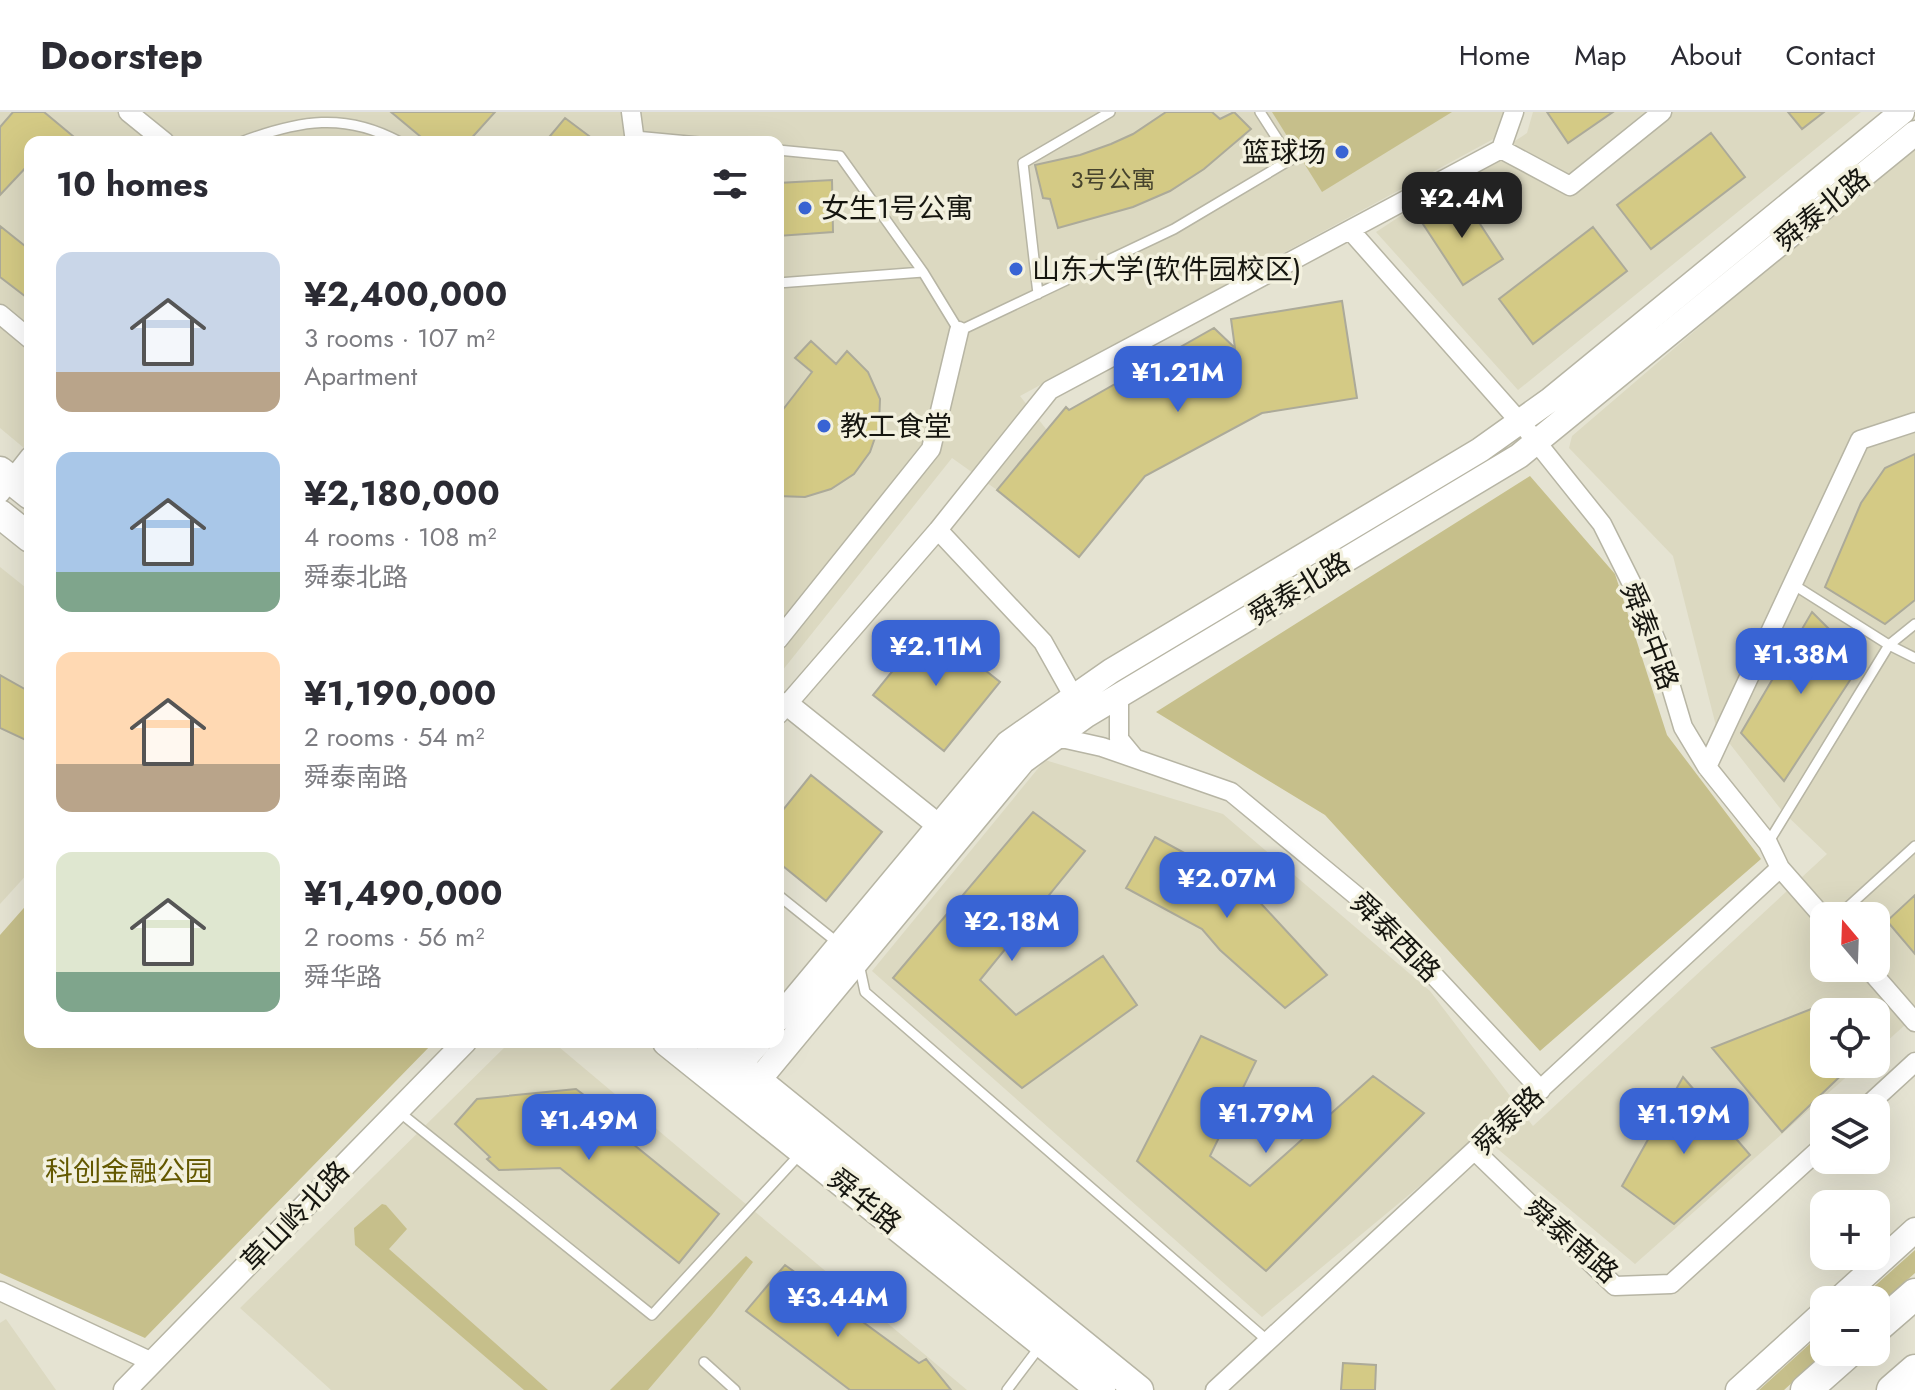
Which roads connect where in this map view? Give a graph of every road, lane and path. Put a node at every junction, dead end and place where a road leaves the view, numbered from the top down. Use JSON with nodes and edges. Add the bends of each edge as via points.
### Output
{"nodes":[{"id":1,"x":128,"y":112,"type":"edge"},
{"id":2,"x":631,"y":112,"type":"edge"},
{"id":3,"x":1110,"y":112,"type":"edge"},
{"id":4,"x":1260,"y":112,"type":"edge"},
{"id":5,"x":1514,"y":112,"type":"edge"},
{"id":6,"x":1662,"y":112,"type":"edge"},
{"id":7,"x":1902,"y":112,"type":"edge"},
{"id":8,"x":1915,"y":133,"type":"edge"},
{"id":9,"x":158,"y":136,"type":"edge"},
{"id":10,"x":257,"y":136,"type":"edge"},
{"id":11,"x":392,"y":136,"type":"edge"},
{"id":12,"x":635,"y":136,"type":"edge"},
{"id":13,"x":1501,"y":149,"type":"junction"},
{"id":14,"x":784,"y":151,"type":"edge"},
{"id":15,"x":1305,"y":151,"type":"dead end"},
{"id":16,"x":1291,"y":160,"type":"junction"},
{"id":17,"x":1350,"y":230,"type":"junction"},
{"id":18,"x":923,"y":272,"type":"junction"},
{"id":19,"x":784,"y":283,"type":"edge"},
{"id":20,"x":1038,"y":294,"type":"junction"},
{"id":21,"x":0,"y":314,"type":"edge"},
{"id":22,"x":959,"y":331,"type":"junction"},
{"id":23,"x":24,"y":334,"type":"edge"},
{"id":24,"x":1915,"y":422,"type":"edge"},
{"id":25,"x":1528,"y":431,"type":"junction"},
{"id":26,"x":24,"y":465,"type":"edge"},
{"id":27,"x":10,"y":485,"type":"edge"},
{"id":28,"x":0,"y":514,"type":"edge"},
{"id":29,"x":938,"y":530,"type":"junction"},
{"id":30,"x":24,"y":533,"type":"edge"},
{"id":31,"x":1794,"y":585,"type":"junction"},
{"id":32,"x":1915,"y":624,"type":"edge"},
{"id":33,"x":784,"y":633,"type":"edge"},
{"id":34,"x":1889,"y":645,"type":"junction"},
{"id":35,"x":1915,"y":658,"type":"edge"},
{"id":36,"x":1123,"y":694,"type":"junction"},
{"id":37,"x":1080,"y":707,"type":"junction"},
{"id":38,"x":784,"y":708,"type":"edge"},
{"id":39,"x":784,"y":711,"type":"edge"},
{"id":40,"x":1054,"y":739,"type":"junction"},
{"id":41,"x":1008,"y":743,"type":"junction"},
{"id":42,"x":1133,"y":756,"type":"junction"},
{"id":43,"x":1707,"y":767,"type":"junction"},
{"id":44,"x":948,"y":833,"type":"junction"},
{"id":45,"x":1768,"y":843,"type":"junction"},
{"id":46,"x":1915,"y":846,"type":"edge"},
{"id":47,"x":1780,"y":868,"type":"junction"},
{"id":48,"x":784,"y":900,"type":"edge"},
{"id":49,"x":1810,"y":902,"type":"edge"},
{"id":50,"x":1853,"y":902,"type":"edge"},
{"id":51,"x":849,"y":952,"type":"junction"},
{"id":52,"x":1880,"y":982,"type":"edge"},
{"id":53,"x":784,"y":1013,"type":"edge"},
{"id":54,"x":1915,"y":1022,"type":"edge"},
{"id":55,"x":784,"y":1030,"type":"edge"},
{"id":56,"x":459,"y":1048,"type":"edge"},
{"id":57,"x":678,"y":1048,"type":"edge"},
{"id":58,"x":714,"y":1048,"type":"edge"},
{"id":59,"x":756,"y":1048,"type":"edge"},
{"id":60,"x":769,"y":1048,"type":"edge"},
{"id":61,"x":1915,"y":1062,"type":"edge"},
{"id":62,"x":740,"y":1083,"type":"junction"},
{"id":63,"x":1541,"y":1090,"type":"junction"},
{"id":64,"x":1880,"y":1094,"type":"edge"},
{"id":65,"x":398,"y":1111,"type":"junction"},
{"id":66,"x":803,"y":1151,"type":"junction"},
{"id":67,"x":1475,"y":1151,"type":"junction"},
{"id":68,"x":1810,"y":1158,"type":"edge"},
{"id":69,"x":1915,"y":1230,"type":"edge"},
{"id":70,"x":1853,"y":1286,"type":"edge"},
{"id":71,"x":0,"y":1291,"type":"edge"},
{"id":72,"x":1915,"y":1294,"type":"edge"},
{"id":73,"x":1890,"y":1316,"type":"edge"},
{"id":74,"x":1810,"y":1325,"type":"edge"},
{"id":75,"x":1268,"y":1341,"type":"junction"},
{"id":76,"x":1042,"y":1343,"type":"junction"},
{"id":77,"x":152,"y":1362,"type":"junction"},
{"id":78,"x":704,"y":1362,"type":"dead end"},
{"id":79,"x":1833,"y":1366,"type":"edge"},
{"id":80,"x":1915,"y":1370,"type":"edge"},
{"id":81,"x":125,"y":1390,"type":"edge"},
{"id":82,"x":735,"y":1390,"type":"edge"},
{"id":83,"x":1007,"y":1390,"type":"edge"},
{"id":84,"x":1101,"y":1390,"type":"edge"},
{"id":85,"x":1139,"y":1390,"type":"edge"},
{"id":86,"x":1215,"y":1390,"type":"edge"},
{"id":87,"x":1738,"y":1390,"type":"edge"},
{"id":88,"x":1806,"y":1390,"type":"edge"},
{"id":89,"x":1892,"y":1390,"type":"edge"}],
"edges":[{"from":1,"to":9,"type":"street"},
{"from":2,"to":12,"type":"street"},
{"from":3,"to":20,"type":"lane","via":[[1023,163]]},
{"from":4,"to":16,"type":"lane"},
{"from":5,"to":13,"type":"street"},
{"from":6,"to":13,"type":"street","via":[[1570,186]]},
{"from":7,"to":25,"type":"main road","via":[[1550,400]]},
{"from":8,"to":25,"type":"main road","name":"舜泰北路"},
{"from":10,"to":11,"type":"lane","via":[[330,117]]},
{"from":13,"to":17,"type":"street"},
{"from":14,"to":18,"type":"lane","via":[[840,156]]},
{"from":15,"to":16,"type":"lane"},
{"from":16,"to":20,"type":"lane","via":[[1174,229]]},
{"from":17,"to":25,"type":"street","name":"舜泰中路"},
{"from":17,"to":29,"type":"street","via":[[1050,390]]},
{"from":18,"to":19,"type":"lane"},
{"from":18,"to":22,"type":"lane"},
{"from":20,"to":22,"type":"lane"},
{"from":21,"to":23,"type":"street"},
{"from":22,"to":33,"type":"street","via":[[931,449]]},
{"from":24,"to":31,"type":"street","via":[[1860,440]]},
{"from":25,"to":36,"type":"main road","name":"舜泰北路","via":[[1519,456]]},
{"from":25,"to":37,"type":"main road","via":[[1480,450],[1124,664]]},
{"from":25,"to":43,"type":"street","name":"舜泰中路","via":[[1602,524],[1660,650],[1683,727]]},
{"from":26,"to":27,"type":"street"},
{"from":28,"to":30,"type":"main road"},
{"from":29,"to":37,"type":"street","via":[[1043,642]]},
{"from":29,"to":38,"type":"street"},
{"from":31,"to":34,"type":"lane"},
{"from":31,"to":43,"type":"street"},
{"from":32,"to":34,"type":"lane"},
{"from":34,"to":35,"type":"lane"},
{"from":34,"to":45,"type":"lane"},
{"from":36,"to":37,"type":"main road","name":"舜泰北路"},
{"from":36,"to":42,"type":"street","via":[[1119,739]]},
{"from":37,"to":40,"type":"main road","name":"舜泰北路"},
{"from":37,"to":41,"type":"main road"},
{"from":39,"to":44,"type":"street"},
{"from":40,"to":41,"type":"street","name":"舜泰西路"},
{"from":40,"to":42,"type":"street","name":"舜泰西路"},
{"from":40,"to":44,"type":"main road","name":"舜泰北路","via":[[1023,761]]},
{"from":41,"to":44,"type":"main road"},
{"from":42,"to":63,"type":"street","name":"舜泰西路","via":[[1231,792],[1370,907]]},
{"from":43,"to":45,"type":"street","name":"舜泰中路"},
{"from":44,"to":51,"type":"main road","name":"舜泰北路"},
{"from":45,"to":47,"type":"street"},
{"from":46,"to":50,"type":"lane"},
{"from":47,"to":49,"type":"street"},
{"from":47,"to":63,"type":"street","name":"舜泰路"},
{"from":48,"to":51,"type":"lane"},
{"from":51,"to":53,"type":"main road"},
{"from":51,"to":55,"type":"main road","name":"舜泰北路"},
{"from":51,"to":75,"type":"lane","via":[[865,992]]},
{"from":52,"to":54,"type":"street"},
{"from":56,"to":65,"type":"street","name":"草山岭北路"},
{"from":57,"to":62,"type":"main road","name":"舜华路"},
{"from":58,"to":62,"type":"main road","name":"舜华路"},
{"from":59,"to":62,"type":"main road"},
{"from":60,"to":62,"type":"main road","name":"舜泰北路"},
{"from":61,"to":64,"type":"street"},
{"from":62,"to":66,"type":"main road","name":"舜华路"},
{"from":62,"to":85,"type":"main road","name":"舜华路"},
{"from":63,"to":67,"type":"street","name":"舜泰路"},
{"from":65,"to":66,"type":"lane","via":[[652,1315]]},
{"from":65,"to":77,"type":"street","name":"草山岭北路"},
{"from":66,"to":76,"type":"main road","name":"舜华路"},
{"from":67,"to":68,"type":"street","name":"舜泰南路","via":[[1615,1286],[1671,1284]]},
{"from":67,"to":75,"type":"street","name":"舜泰路"},
{"from":69,"to":70,"type":"main road"},
{"from":71,"to":77,"type":"street"},
{"from":72,"to":73,"type":"highway"},
{"from":74,"to":87,"type":"main road"},
{"from":75,"to":86,"type":"street","name":"舜泰路"},
{"from":76,"to":83,"type":"lane"},
{"from":76,"to":84,"type":"main road","name":"舜华路"},
{"from":77,"to":81,"type":"street","name":"草山岭北路"},
{"from":78,"to":82,"type":"lane"},
{"from":79,"to":88,"type":"highway"},
{"from":80,"to":89,"type":"highway"}]}
